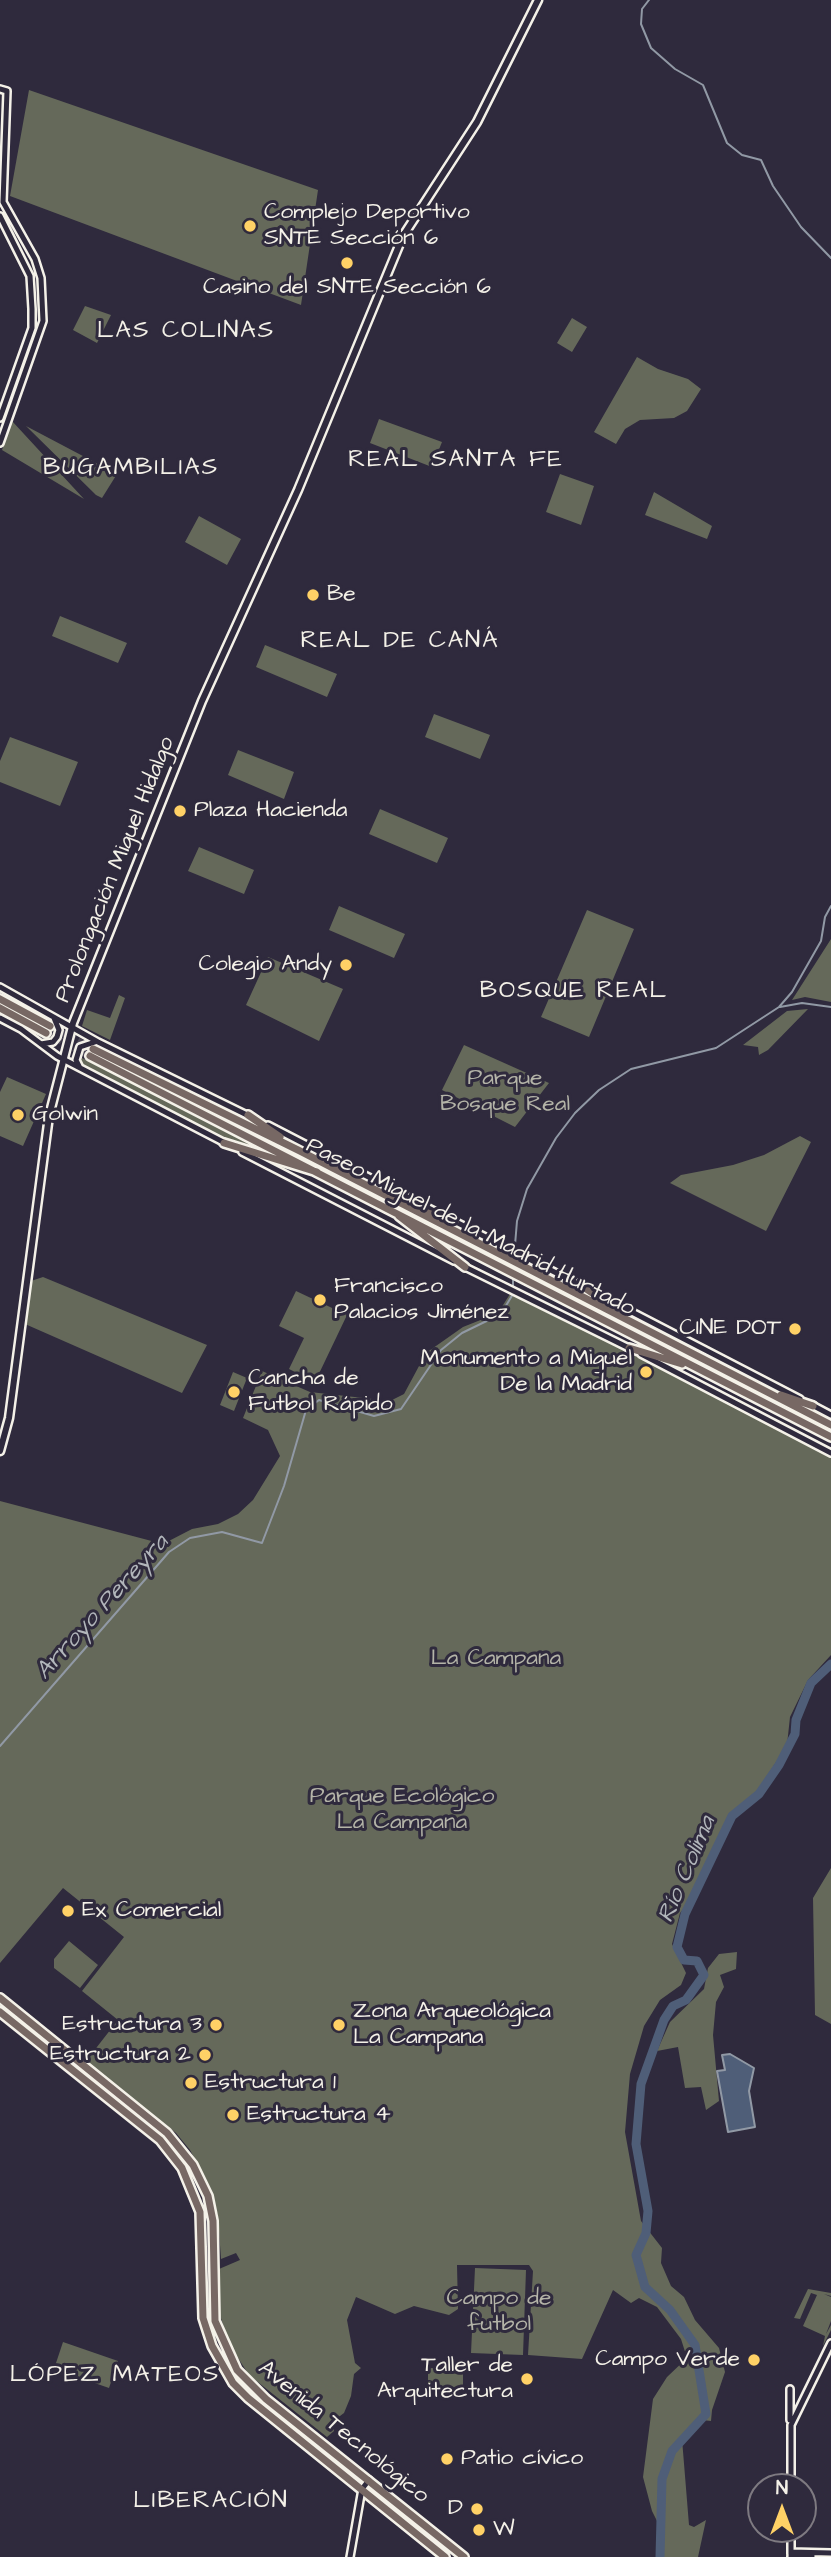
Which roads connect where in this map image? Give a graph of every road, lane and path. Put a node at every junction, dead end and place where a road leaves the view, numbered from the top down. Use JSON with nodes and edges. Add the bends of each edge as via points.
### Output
{"nodes":[{"id":1,"x":538,"y":0,"type":"edge"},
{"id":2,"x":0,"y":90,"type":"edge"},
{"id":3,"x":0,"y":216,"type":"edge"},
{"id":4,"x":0,"y":418,"type":"edge"},
{"id":5,"x":0,"y":443,"type":"edge"},
{"id":6,"x":0,"y":987,"type":"edge"},
{"id":7,"x":0,"y":999,"type":"edge"},
{"id":8,"x":0,"y":1008,"type":"edge"},
{"id":9,"x":52,"y":1015,"type":"junction"},
{"id":10,"x":0,"y":1018,"type":"edge"},
{"id":11,"x":72,"y":1027,"type":"junction"},
{"id":12,"x":41,"y":1044,"type":"junction"},
{"id":13,"x":93,"y":1049,"type":"junction"},
{"id":14,"x":62,"y":1059,"type":"junction"},
{"id":15,"x":81,"y":1069,"type":"junction"},
{"id":16,"x":248,"y":1115,"type":"junction"},
{"id":17,"x":224,"y":1143,"type":"junction"},
{"id":18,"x":300,"y":1151,"type":"junction"},
{"id":19,"x":321,"y":1172,"type":"junction"},
{"id":20,"x":398,"y":1202,"type":"junction"},
{"id":21,"x":384,"y":1205,"type":"junction"},
{"id":22,"x":455,"y":1222,"type":"junction"},
{"id":23,"x":465,"y":1267,"type":"junction"},
{"id":24,"x":579,"y":1284,"type":"junction"},
{"id":25,"x":648,"y":1330,"type":"junction"},
{"id":26,"x":629,"y":1348,"type":"junction"},
{"id":27,"x":696,"y":1368,"type":"junction"},
{"id":28,"x":759,"y":1387,"type":"junction"},
{"id":29,"x":813,"y":1406,"type":"junction"},
{"id":30,"x":831,"y":1415,"type":"edge"},
{"id":31,"x":831,"y":1425,"type":"edge"},
{"id":32,"x":831,"y":1437,"type":"edge"},
{"id":33,"x":0,"y":1451,"type":"edge"},
{"id":34,"x":831,"y":1453,"type":"edge"},
{"id":35,"x":0,"y":1998,"type":"edge"},
{"id":36,"x":0,"y":2012,"type":"edge"},
{"id":37,"x":831,"y":2343,"type":"edge"},
{"id":38,"x":790,"y":2389,"type":"dead end"},
{"id":39,"x":791,"y":2425,"type":"junction"},
{"id":40,"x":791,"y":2473,"type":"edge"},
{"id":41,"x":369,"y":2480,"type":"junction"},
{"id":42,"x":362,"y":2489,"type":"junction"},
{"id":43,"x":831,"y":2554,"type":"edge"},
{"id":44,"x":791,"y":2555,"type":"edge"},
{"id":45,"x":350,"y":2557,"type":"edge"},
{"id":46,"x":446,"y":2557,"type":"edge"},
{"id":47,"x":464,"y":2557,"type":"edge"}],
"edges":[{"from":1,"to":11,"type":"main road","name":"Prolongación Miguel Hidalgo","via":[[477,122],[412,217],[298,490],[207,688]]},
{"from":2,"to":5,"type":"street","via":[[8,91],[3,202],[35,259],[43,321]]},
{"from":3,"to":4,"type":"street","via":[[30,276],[32,309],[32,328]]},
{"from":6,"to":9,"type":"street"},
{"from":7,"to":8,"type":"main road","via":[[48,1030]]},
{"from":9,"to":11,"type":"street"},
{"from":9,"to":12,"type":"street","via":[[59,1030],[57,1037]]},
{"from":10,"to":12,"type":"street"},
{"from":11,"to":13,"type":"street"},
{"from":11,"to":14,"type":"main road","name":"Prolongación Miguel Hidalgo"},
{"from":12,"to":14,"type":"street"},
{"from":13,"to":15,"type":"street","via":[[90,1041],[80,1047],[76,1060]]},
{"from":13,"to":16,"type":"street"},
{"from":13,"to":18,"type":"main road","name":"Paseo Miguel de la Madrid Hurtado"},
{"from":13,"to":19,"type":"main road","name":"Paseo Miguel de la Madrid Hurtado"},
{"from":14,"to":15,"type":"street"},
{"from":14,"to":33,"type":"main road","name":"Prolongación Miguel Hidalgo","via":[[42,1154],[9,1418]]},
{"from":15,"to":17,"type":"street"},
{"from":16,"to":18,"type":"main road"},
{"from":16,"to":22,"type":"street"},
{"from":17,"to":19,"type":"main road"},
{"from":17,"to":23,"type":"street"},
{"from":18,"to":20,"type":"main road","name":"Paseo Miguel de la Madrid Hurtado"},
{"from":19,"to":21,"type":"main road","name":"Paseo Miguel de la Madrid Hurtado"},
{"from":20,"to":22,"type":"main road"},
{"from":20,"to":25,"type":"main road","name":"Paseo Miguel de la Madrid Hurtado"},
{"from":21,"to":23,"type":"main road"},
{"from":21,"to":27,"type":"main road","name":"Paseo Miguel de la Madrid Hurtado"},
{"from":22,"to":24,"type":"street"},
{"from":23,"to":26,"type":"street"},
{"from":24,"to":25,"type":"main road"},
{"from":24,"to":29,"type":"street"},
{"from":25,"to":28,"type":"main road","name":"Paseo Miguel de la Madrid Hurtado"},
{"from":26,"to":27,"type":"main road"},
{"from":26,"to":34,"type":"street"},
{"from":27,"to":32,"type":"main road","name":"Paseo Miguel de la Madrid Hurtado"},
{"from":28,"to":29,"type":"main road"},
{"from":28,"to":31,"type":"main road","name":"Paseo Miguel de la Madrid Hurtado"},
{"from":29,"to":30,"type":"street"},
{"from":35,"to":41,"type":"main road","name":"Avenida Tecnológico","via":[[178,2143],[208,2196],[214,2236],[213,2311],[231,2361],[266,2399]]},
{"from":36,"to":42,"type":"main road","name":"Avenida Tecnológico","via":[[172,2153],[200,2212],[203,2318],[222,2365],[248,2398]]},
{"from":37,"to":39,"type":"street"},
{"from":38,"to":39,"type":"street"},
{"from":39,"to":40,"type":"street"},
{"from":41,"to":42,"type":"street"},
{"from":41,"to":47,"type":"main road","name":"Avenida Tecnológico"},
{"from":42,"to":45,"type":"street"},
{"from":42,"to":46,"type":"main road","name":"Avenida Tecnológico"},
{"from":43,"to":44,"type":"street"}]}
